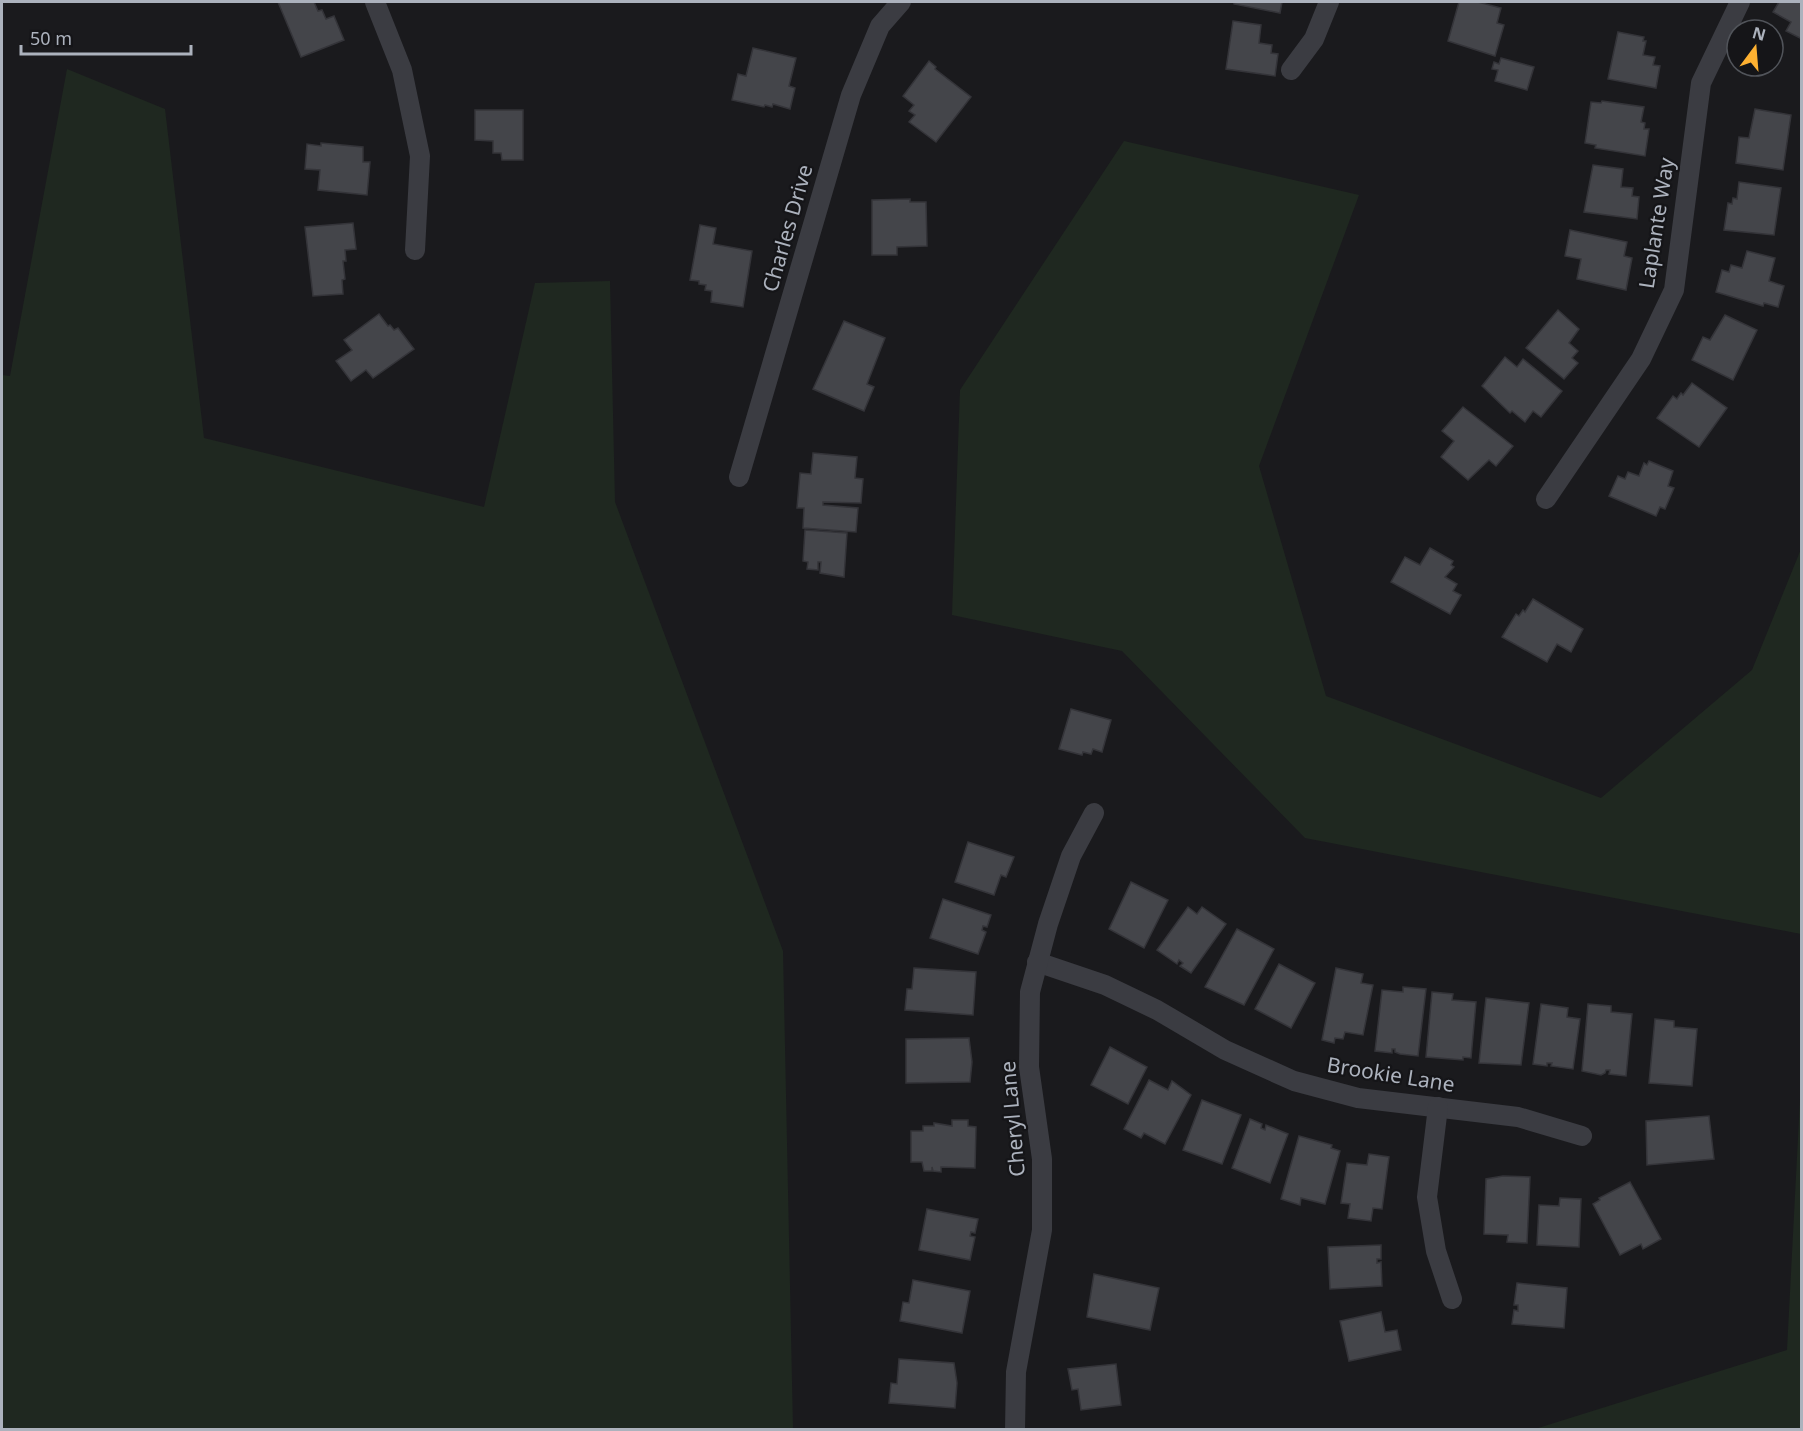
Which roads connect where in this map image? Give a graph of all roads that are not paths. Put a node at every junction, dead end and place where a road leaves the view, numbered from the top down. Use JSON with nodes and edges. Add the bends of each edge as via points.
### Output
{"nodes":[{"id":1,"x":375,"y":2,"type":"edge"},
{"id":2,"x":901,"y":2,"type":"edge"},
{"id":3,"x":1329,"y":2,"type":"edge"},
{"id":4,"x":1740,"y":2,"type":"edge"},
{"id":5,"x":1290,"y":70,"type":"dead end"},
{"id":6,"x":415,"y":249,"type":"dead end"},
{"id":7,"x":740,"y":477,"type":"dead end"},
{"id":8,"x":1546,"y":499,"type":"dead end"},
{"id":9,"x":1094,"y":813,"type":"dead end"},
{"id":10,"x":1037,"y":962,"type":"junction"},
{"id":11,"x":1438,"y":1107,"type":"junction"},
{"id":12,"x":1582,"y":1136,"type":"dead end"},
{"id":13,"x":1452,"y":1299,"type":"dead end"},
{"id":14,"x":1015,"y":1430,"type":"edge"}],
"edges":[{"from":1,"to":6,"type":"street","via":[[402,70],[420,156]]},
{"from":2,"to":7,"type":"street","name":"Charles Drive","via":[[880,26],[851,95]]},
{"from":3,"to":5,"type":"street","via":[[1314,39]]},
{"from":4,"to":8,"type":"street","name":"Laplante Way","via":[[1701,83],[1674,290],[1641,359]]},
{"from":9,"to":10,"type":"street","name":"Cheryl Lane","via":[[1071,856]]},
{"from":10,"to":11,"type":"street","name":"Brookie Lane","via":[[1106,985],[1225,1050],[1294,1081],[1358,1098]]},
{"from":10,"to":14,"type":"street","name":"Cheryl Lane","via":[[1030,992],[1029,1067],[1042,1159],[1042,1230],[1016,1372]]},
{"from":11,"to":12,"type":"street","name":"Brookie Lane","via":[[1518,1117]]},
{"from":11,"to":13,"type":"street","via":[[1427,1197],[1436,1251]]}]}
